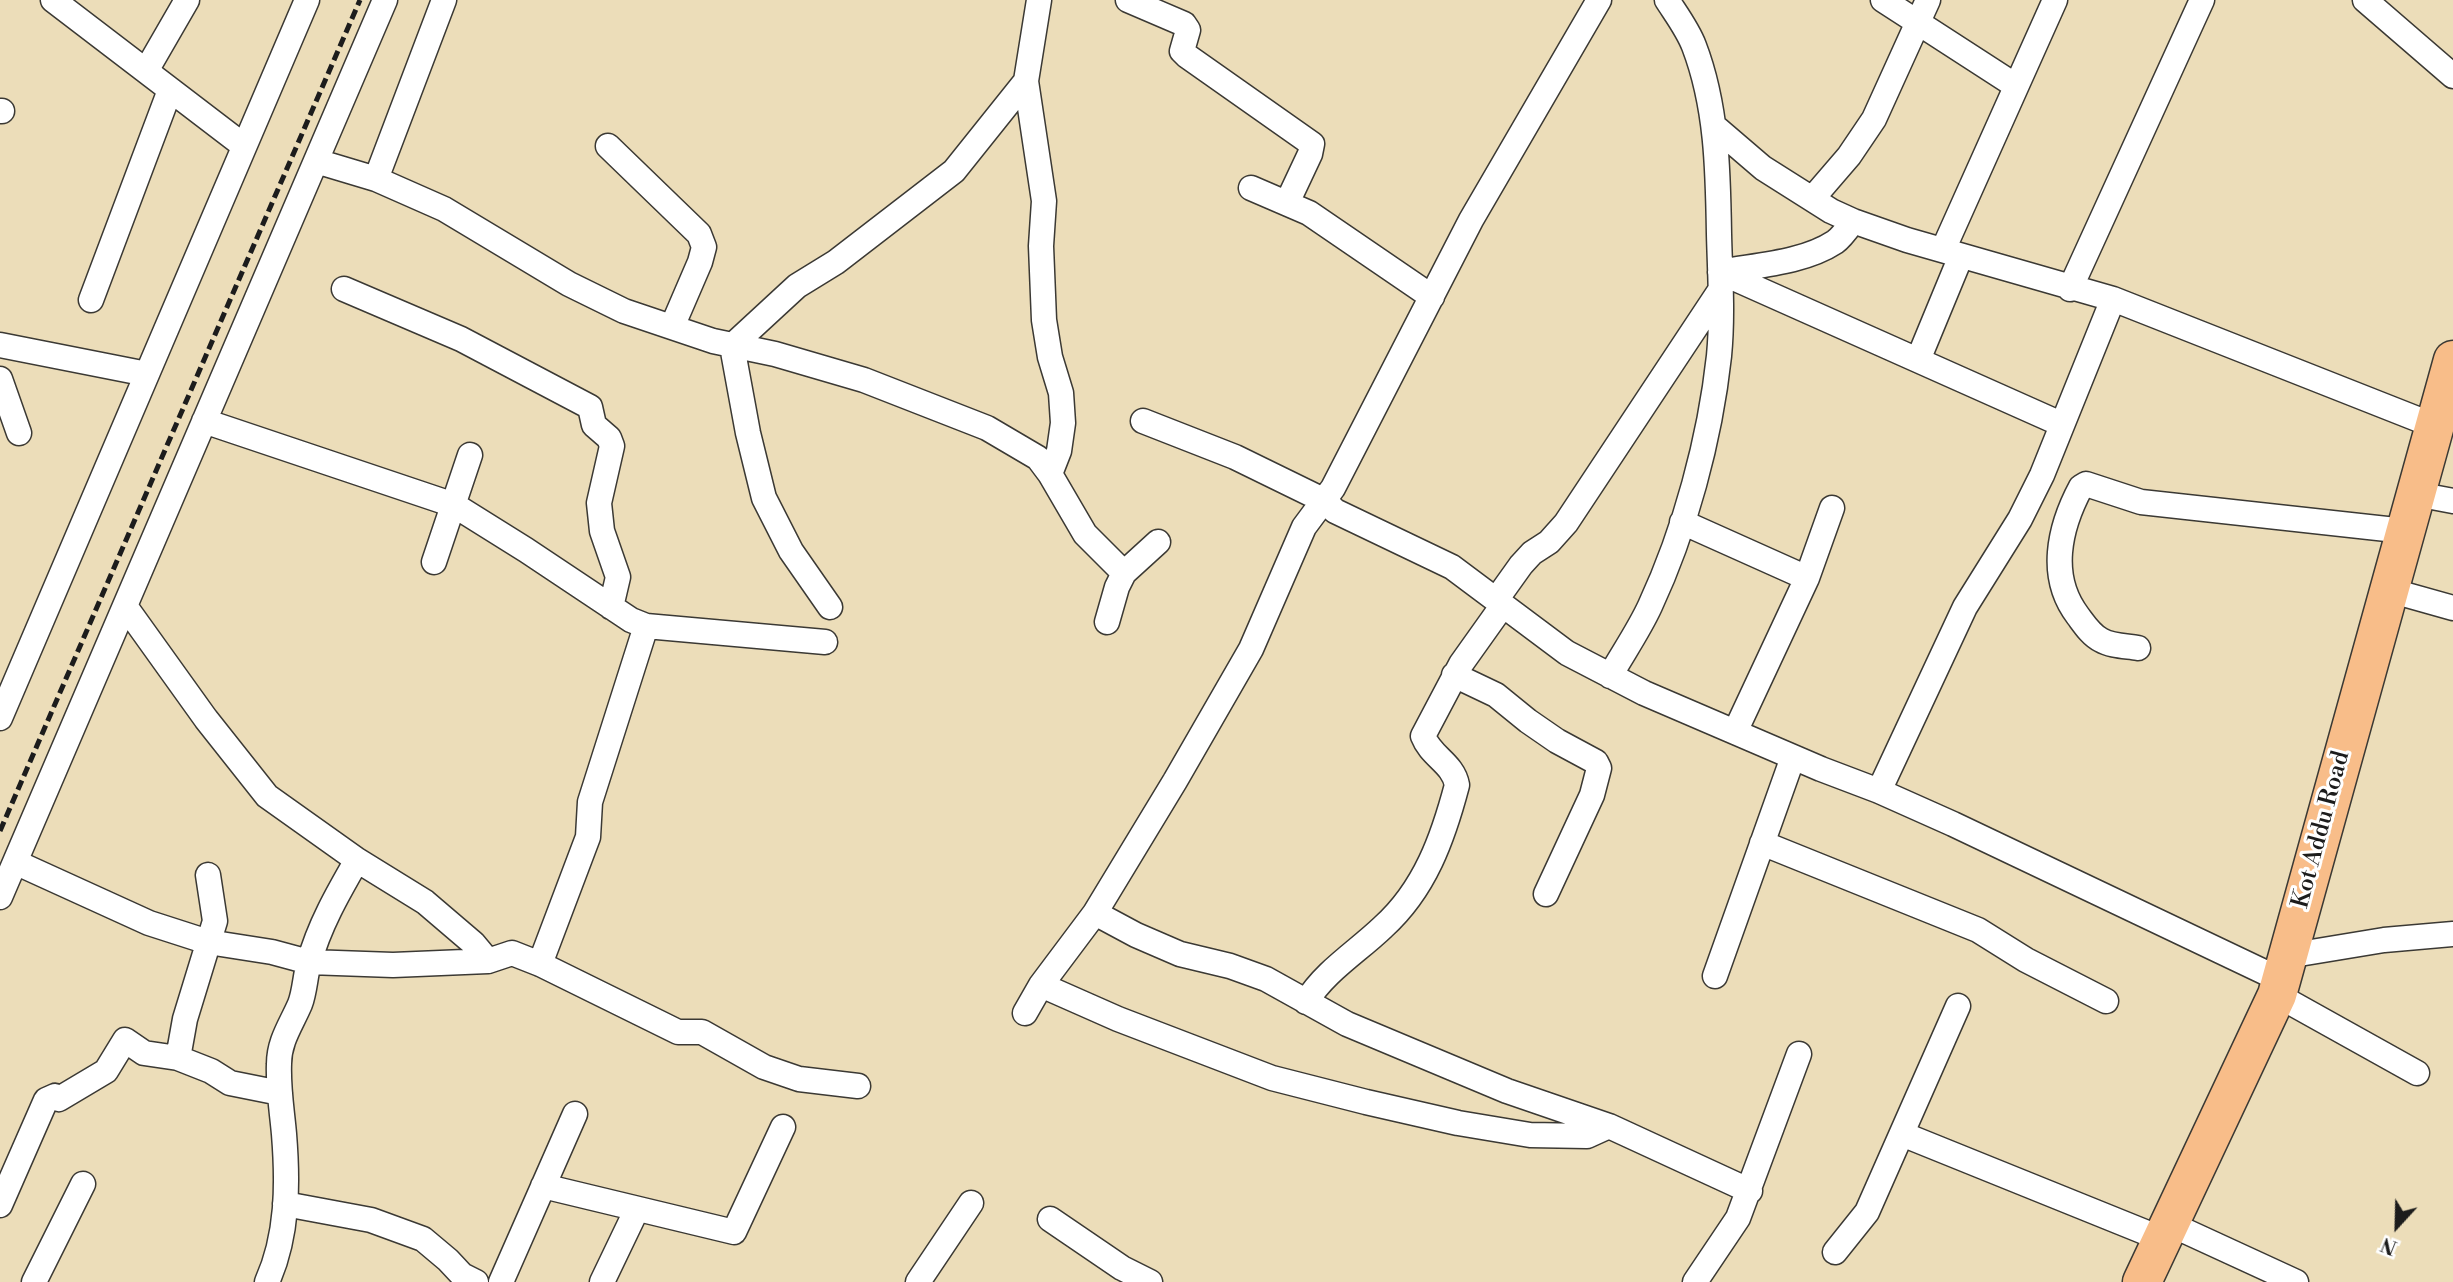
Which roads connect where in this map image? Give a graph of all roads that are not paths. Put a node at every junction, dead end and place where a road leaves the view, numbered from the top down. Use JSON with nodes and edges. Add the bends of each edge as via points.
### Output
{"nodes":[{"id":1,"x":53,"y":0,"type":"edge"},
{"id":2,"x":187,"y":0,"type":"edge"},
{"id":3,"x":307,"y":0,"type":"edge"},
{"id":4,"x":385,"y":0,"type":"edge"},
{"id":5,"x":444,"y":0,"type":"edge"},
{"id":6,"x":1039,"y":0,"type":"edge"},
{"id":7,"x":1128,"y":0,"type":"edge"},
{"id":8,"x":1599,"y":0,"type":"edge"},
{"id":9,"x":1667,"y":0,"type":"edge"},
{"id":10,"x":1883,"y":0,"type":"edge"},
{"id":11,"x":2055,"y":0,"type":"edge"},
{"id":12,"x":2202,"y":0,"type":"edge"},
{"id":13,"x":2365,"y":0,"type":"edge"},
{"id":14,"x":1923,"y":11,"type":"edge"},
{"id":15,"x":146,"y":71,"type":"junction"},
{"id":16,"x":2453,"y":76,"type":"edge"},
{"id":17,"x":1026,"y":81,"type":"junction"},
{"id":18,"x":2016,"y":86,"type":"junction"},
{"id":19,"x":170,"y":90,"type":"junction"},
{"id":20,"x":1714,"y":126,"type":"junction"},
{"id":21,"x":244,"y":146,"type":"junction"},
{"id":22,"x":608,"y":146,"type":"dead end"},
{"id":23,"x":316,"y":161,"type":"junction"},
{"id":24,"x":376,"y":179,"type":"junction"},
{"id":25,"x":1251,"y":188,"type":"dead end"},
{"id":26,"x":1812,"y":200,"type":"junction"},
{"id":27,"x":1287,"y":203,"type":"junction"},
{"id":28,"x":1853,"y":221,"type":"junction"},
{"id":29,"x":1952,"y":253,"type":"junction"},
{"id":30,"x":1721,"y":280,"type":"junction"},
{"id":31,"x":344,"y":289,"type":"dead end"},
{"id":32,"x":2070,"y":289,"type":"junction"},
{"id":33,"x":1432,"y":297,"type":"junction"},
{"id":34,"x":2113,"y":299,"type":"junction"},
{"id":35,"x":91,"y":300,"type":"dead end"},
{"id":36,"x":672,"y":327,"type":"junction"},
{"id":37,"x":0,"y":345,"type":"edge"},
{"id":38,"x":732,"y":346,"type":"junction"},
{"id":39,"x":1918,"y":360,"type":"junction"},
{"id":40,"x":2453,"y":360,"type":"edge"},
{"id":41,"x":147,"y":374,"type":"junction"},
{"id":42,"x":0,"y":381,"type":"edge"},
{"id":43,"x":204,"y":421,"type":"junction"},
{"id":44,"x":1143,"y":421,"type":"dead end"},
{"id":45,"x":2061,"y":424,"type":"junction"},
{"id":46,"x":2435,"y":426,"type":"junction"},
{"id":47,"x":19,"y":433,"type":"dead end"},
{"id":48,"x":470,"y":455,"type":"dead end"},
{"id":49,"x":1050,"y":474,"type":"junction"},
{"id":50,"x":2416,"y":494,"type":"junction"},
{"id":51,"x":1325,"y":501,"type":"junction"},
{"id":52,"x":2453,"y":501,"type":"edge"},
{"id":53,"x":454,"y":505,"type":"junction"},
{"id":54,"x":1832,"y":508,"type":"dead end"},
{"id":55,"x":1682,"y":522,"type":"junction"},
{"id":56,"x":2405,"y":531,"type":"junction"},
{"id":57,"x":1158,"y":542,"type":"dead end"},
{"id":58,"x":434,"y":562,"type":"dead end"},
{"id":59,"x":1124,"y":573,"type":"junction"},
{"id":60,"x":1807,"y":579,"type":"junction"},
{"id":61,"x":2389,"y":590,"type":"junction"},
{"id":62,"x":1500,"y":603,"type":"junction"},
{"id":63,"x":125,"y":606,"type":"junction"},
{"id":64,"x":611,"y":607,"type":"junction"},
{"id":65,"x":830,"y":607,"type":"dead end"},
{"id":66,"x":2453,"y":608,"type":"edge"},
{"id":67,"x":1107,"y":622,"type":"dead end"},
{"id":68,"x":646,"y":626,"type":"junction"},
{"id":69,"x":825,"y":642,"type":"dead end"},
{"id":70,"x":2138,"y":648,"type":"dead end"},
{"id":71,"x":1454,"y":676,"type":"junction"},
{"id":72,"x":1610,"y":676,"type":"junction"},
{"id":73,"x":0,"y":718,"type":"edge"},
{"id":74,"x":1735,"y":733,"type":"junction"},
{"id":75,"x":1793,"y":757,"type":"junction"},
{"id":76,"x":1879,"y":791,"type":"junction"},
{"id":77,"x":1762,"y":843,"type":"junction"},
{"id":78,"x":357,"y":860,"type":"junction"},
{"id":79,"x":15,"y":862,"type":"junction"},
{"id":80,"x":208,"y":875,"type":"dead end"},
{"id":81,"x":1546,"y":894,"type":"dead end"},
{"id":82,"x":0,"y":897,"type":"edge"},
{"id":83,"x":1095,"y":913,"type":"junction"},
{"id":84,"x":2453,"y":934,"type":"edge"},
{"id":85,"x":208,"y":942,"type":"junction"},
{"id":86,"x":488,"y":961,"type":"junction"},
{"id":87,"x":309,"y":962,"type":"junction"},
{"id":88,"x":540,"y":964,"type":"junction"},
{"id":89,"x":1715,"y":976,"type":"dead end"},
{"id":90,"x":2282,"y":977,"type":"junction"},
{"id":91,"x":1041,"y":985,"type":"junction"},
{"id":92,"x":2106,"y":1001,"type":"dead end"},
{"id":93,"x":1306,"y":1002,"type":"junction"},
{"id":94,"x":1958,"y":1006,"type":"dead end"},
{"id":95,"x":1026,"y":1013,"type":"dead end"},
{"id":96,"x":1799,"y":1054,"type":"dead end"},
{"id":97,"x":178,"y":1059,"type":"junction"},
{"id":98,"x":2417,"y":1073,"type":"dead end"},
{"id":99,"x":858,"y":1086,"type":"dead end"},
{"id":100,"x":280,"y":1093,"type":"junction"},
{"id":101,"x":575,"y":1114,"type":"dead end"},
{"id":102,"x":1609,"y":1126,"type":"junction"},
{"id":103,"x":783,"y":1127,"type":"dead end"},
{"id":104,"x":1902,"y":1134,"type":"junction"},
{"id":105,"x":83,"y":1184,"type":"dead end"},
{"id":106,"x":543,"y":1186,"type":"junction"},
{"id":107,"x":1750,"y":1191,"type":"junction"},
{"id":108,"x":971,"y":1203,"type":"dead end"},
{"id":109,"x":285,"y":1204,"type":"junction"},
{"id":110,"x":0,"y":1205,"type":"edge"},
{"id":111,"x":637,"y":1209,"type":"junction"},
{"id":112,"x":1050,"y":1219,"type":"dead end"},
{"id":113,"x":2166,"y":1232,"type":"junction"},
{"id":114,"x":1835,"y":1252,"type":"dead end"},
{"id":115,"x":466,"y":1280,"type":"edge"},
{"id":116,"x":34,"y":1282,"type":"edge"},
{"id":117,"x":267,"y":1282,"type":"edge"},
{"id":118,"x":501,"y":1282,"type":"edge"},
{"id":119,"x":602,"y":1282,"type":"edge"},
{"id":120,"x":918,"y":1282,"type":"edge"},
{"id":121,"x":1150,"y":1282,"type":"edge"},
{"id":122,"x":1695,"y":1282,"type":"edge"},
{"id":123,"x":2142,"y":1282,"type":"edge"},
{"id":124,"x":2295,"y":1282,"type":"edge"}],
"edges":[{"from":1,"to":15,"type":"street"},
{"from":2,"to":15,"type":"street"},
{"from":3,"to":21,"type":"street"},
{"from":4,"to":23,"type":"street"},
{"from":5,"to":24,"type":"street"},
{"from":6,"to":17,"type":"street"},
{"from":7,"to":27,"type":"street","via":[[1184,24],[1188,30],[1182,51],[1187,56],[1312,144]]},
{"from":8,"to":33,"type":"street","via":[[1471,220]]},
{"from":9,"to":20,"type":"street","via":[[1693,44]]},
{"from":10,"to":14,"type":"street"},
{"from":11,"to":18,"type":"street"},
{"from":12,"to":32,"type":"street"},
{"from":13,"to":16,"type":"street"},
{"from":14,"to":18,"type":"street"},
{"from":14,"to":26,"type":"street","via":[[1874,119]]},
{"from":15,"to":19,"type":"street"},
{"from":17,"to":38,"type":"street","via":[[954,171],[836,262],[797,286]]},
{"from":17,"to":49,"type":"street","via":[[1044,201],[1044,320],[1063,423]]},
{"from":18,"to":29,"type":"street"},
{"from":19,"to":21,"type":"street"},
{"from":19,"to":35,"type":"street"},
{"from":20,"to":26,"type":"street","via":[[1763,168]]},
{"from":20,"to":30,"type":"street"},
{"from":21,"to":41,"type":"street"},
{"from":22,"to":36,"type":"street","via":[[699,234],[704,247]]},
{"from":23,"to":24,"type":"street"},
{"from":23,"to":43,"type":"street"},
{"from":24,"to":36,"type":"street","via":[[444,209],[569,284],[624,311]]},
{"from":25,"to":27,"type":"street"},
{"from":26,"to":28,"type":"street"},
{"from":27,"to":33,"type":"street"},
{"from":28,"to":29,"type":"street"},
{"from":28,"to":30,"type":"street","via":[[1838,240],[1819,251]]},
{"from":29,"to":32,"type":"street"},
{"from":29,"to":39,"type":"street"},
{"from":30,"to":39,"type":"street"},
{"from":30,"to":55,"type":"street","via":[[1714,392]]},
{"from":30,"to":62,"type":"street","via":[[1566,523],[1521,565]]},
{"from":31,"to":64,"type":"street","via":[[461,339],[590,407],[594,425],[612,446],[599,503],[602,531],[618,577]]},
{"from":32,"to":34,"type":"street"},
{"from":33,"to":51,"type":"street"},
{"from":34,"to":45,"type":"street"},
{"from":34,"to":46,"type":"street"},
{"from":36,"to":38,"type":"street"},
{"from":37,"to":41,"type":"street"},
{"from":38,"to":49,"type":"street","via":[[864,380],[988,428],[1038,458]]},
{"from":38,"to":65,"type":"street","via":[[764,498],[790,551]]},
{"from":39,"to":45,"type":"street"},
{"from":40,"to":46,"type":"main road","name":"Kot Addu Road"},
{"from":41,"to":73,"type":"street"},
{"from":42,"to":47,"type":"street"},
{"from":43,"to":53,"type":"street"},
{"from":43,"to":63,"type":"street"},
{"from":44,"to":51,"type":"street","via":[[1235,457]]},
{"from":45,"to":76,"type":"street","via":[[2042,475],[1965,607]]},
{"from":46,"to":50,"type":"main road","name":"Kot Addu Road"},
{"from":48,"to":53,"type":"street"},
{"from":49,"to":59,"type":"street","via":[[1085,534]]},
{"from":50,"to":52,"type":"street"},
{"from":50,"to":56,"type":"main road","name":"Kot Addu Road"},
{"from":51,"to":62,"type":"street","via":[[1335,511],[1452,567]]},
{"from":51,"to":83,"type":"street","via":[[1304,527],[1251,649]]},
{"from":53,"to":58,"type":"street"},
{"from":53,"to":64,"type":"street"},
{"from":54,"to":60,"type":"street"},
{"from":55,"to":60,"type":"street"},
{"from":55,"to":72,"type":"street","via":[[1649,608]]},
{"from":56,"to":61,"type":"main road","name":"Kot Addu Road"},
{"from":56,"to":70,"type":"street","via":[[2141,502],[2086,484],[2065,523],[2059,567],[2062,587],[2071,606],[2100,640]]},
{"from":57,"to":59,"type":"street"},
{"from":59,"to":67,"type":"street"},
{"from":60,"to":74,"type":"street"},
{"from":61,"to":66,"type":"street"},
{"from":61,"to":90,"type":"main road","name":"Kot Addu Road"},
{"from":62,"to":71,"type":"street"},
{"from":62,"to":72,"type":"street","via":[[1567,653]]},
{"from":63,"to":78,"type":"street","via":[[267,796]]},
{"from":63,"to":79,"type":"street"},
{"from":64,"to":68,"type":"street"},
{"from":68,"to":69,"type":"street"},
{"from":68,"to":88,"type":"street","via":[[590,802],[588,837]]},
{"from":71,"to":81,"type":"street","via":[[1496,695],[1599,768],[1592,795]]},
{"from":71,"to":93,"type":"street","via":[[1423,736],[1427,747],[1455,774],[1457,785],[1436,855],[1402,908],[1317,986]]},
{"from":72,"to":74,"type":"street"},
{"from":74,"to":75,"type":"street"},
{"from":75,"to":76,"type":"street"},
{"from":75,"to":77,"type":"street"},
{"from":76,"to":90,"type":"street"},
{"from":77,"to":89,"type":"street"},
{"from":77,"to":92,"type":"street","via":[[1978,930],[2026,961]]},
{"from":78,"to":86,"type":"street","via":[[425,902]]},
{"from":78,"to":87,"type":"street"},
{"from":79,"to":82,"type":"street"},
{"from":79,"to":85,"type":"street","via":[[149,923]]},
{"from":80,"to":85,"type":"street","via":[[215,921]]},
{"from":83,"to":91,"type":"street"},
{"from":83,"to":93,"type":"street","via":[[1180,954],[1266,979]]},
{"from":84,"to":90,"type":"street","via":[[2384,940]]},
{"from":85,"to":87,"type":"street"},
{"from":85,"to":97,"type":"street"},
{"from":86,"to":87,"type":"street"},
{"from":86,"to":88,"type":"street","via":[[512,953]]},
{"from":87,"to":100,"type":"street","via":[[301,1002],[281,1042]]},
{"from":88,"to":99,"type":"street","via":[[678,1032],[702,1032],[764,1068],[799,1079]]},
{"from":90,"to":98,"type":"street"},
{"from":90,"to":113,"type":"main road","name":"Kot Addu Road"},
{"from":91,"to":95,"type":"street"},
{"from":91,"to":102,"type":"street","via":[[1272,1078],[1366,1102],[1530,1135],[1587,1136]]},
{"from":93,"to":102,"type":"street","via":[[1347,1024],[1507,1091]]},
{"from":94,"to":104,"type":"street"},
{"from":96,"to":107,"type":"street"},
{"from":97,"to":100,"type":"street","via":[[230,1083]]},
{"from":97,"to":110,"type":"street","via":[[144,1053],[125,1040],[106,1071],[60,1099],[46,1100]]},
{"from":100,"to":109,"type":"street"},
{"from":101,"to":106,"type":"street"},
{"from":102,"to":107,"type":"street"},
{"from":103,"to":111,"type":"street","via":[[734,1232]]},
{"from":104,"to":113,"type":"street"},
{"from":104,"to":114,"type":"street","via":[[1867,1212]]},
{"from":105,"to":116,"type":"street"},
{"from":106,"to":111,"type":"street"},
{"from":106,"to":118,"type":"street"},
{"from":107,"to":122,"type":"street","via":[[1738,1218]]},
{"from":108,"to":120,"type":"street"},
{"from":109,"to":115,"type":"street","via":[[371,1220],[423,1239]]},
{"from":109,"to":117,"type":"street","via":[[283,1233]]},
{"from":111,"to":119,"type":"street"},
{"from":112,"to":121,"type":"street"},
{"from":113,"to":123,"type":"main road","name":"Kot Addu Road"},
{"from":113,"to":124,"type":"street"}]}
